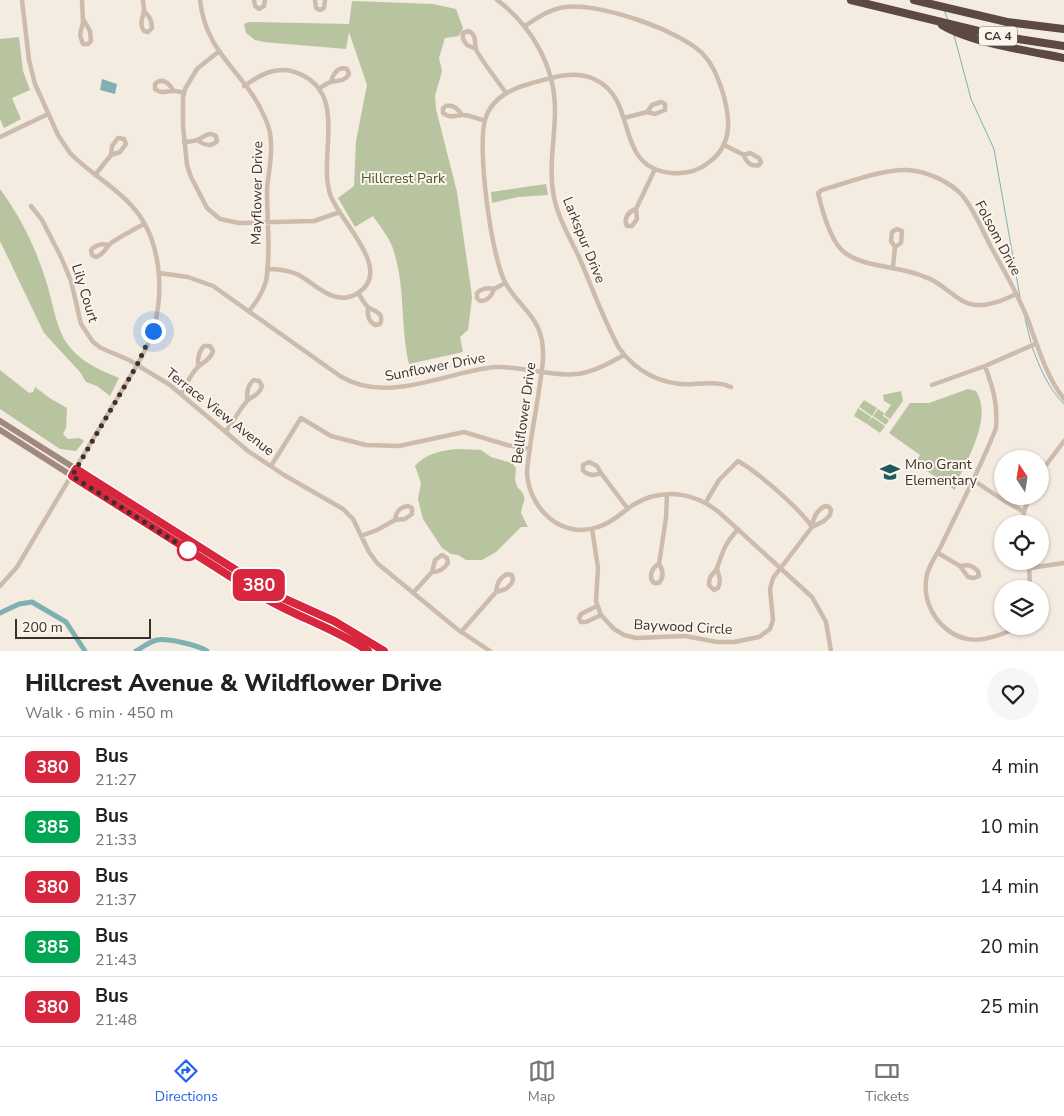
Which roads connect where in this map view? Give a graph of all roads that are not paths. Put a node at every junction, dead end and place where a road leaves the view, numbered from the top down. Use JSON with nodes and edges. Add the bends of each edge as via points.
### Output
{"nodes":[{"id":1,"x":22,"y":0,"type":"edge"},
{"id":2,"x":82,"y":0,"type":"edge"},
{"id":3,"x":143,"y":0,"type":"edge"},
{"id":4,"x":200,"y":0,"type":"edge"},
{"id":5,"x":254,"y":0,"type":"edge"},
{"id":6,"x":265,"y":0,"type":"edge"},
{"id":7,"x":315,"y":0,"type":"edge"},
{"id":8,"x":325,"y":0,"type":"edge"},
{"id":9,"x":496,"y":0,"type":"edge"},
{"id":10,"x":851,"y":0,"type":"edge"},
{"id":11,"x":914,"y":0,"type":"edge"},
{"id":12,"x":144,"y":10,"type":"dead end"},
{"id":13,"x":83,"y":19,"type":"junction"},
{"id":14,"x":934,"y":20,"type":"junction"},
{"id":15,"x":1007,"y":22,"type":"junction"},
{"id":16,"x":1064,"y":24,"type":"edge"},
{"id":17,"x":525,"y":26,"type":"junction"},
{"id":18,"x":1064,"y":30,"type":"edge"},
{"id":19,"x":1064,"y":46,"type":"edge"},
{"id":20,"x":476,"y":49,"type":"dead end"},
{"id":21,"x":218,"y":52,"type":"junction"},
{"id":22,"x":1064,"y":58,"type":"edge"},
{"id":23,"x":551,"y":78,"type":"junction"},
{"id":24,"x":331,"y":82,"type":"dead end"},
{"id":25,"x":244,"y":86,"type":"junction"},
{"id":26,"x":320,"y":88,"type":"junction"},
{"id":27,"x":173,"y":90,"type":"dead end"},
{"id":28,"x":183,"y":93,"type":"junction"},
{"id":29,"x":506,"y":93,"type":"junction"},
{"id":30,"x":647,"y":112,"type":"dead end"},
{"id":31,"x":48,"y":114,"type":"junction"},
{"id":32,"x":462,"y":115,"type":"dead end"},
{"id":33,"x":624,"y":118,"type":"junction"},
{"id":34,"x":485,"y":121,"type":"junction"},
{"id":35,"x":0,"y":137,"type":"edge"},
{"id":36,"x":197,"y":140,"type":"dead end"},
{"id":37,"x":184,"y":142,"type":"junction"},
{"id":38,"x":724,"y":145,"type":"junction"},
{"id":39,"x":111,"y":154,"type":"dead end"},
{"id":40,"x":744,"y":155,"type":"dead end"},
{"id":41,"x":655,"y":169,"type":"junction"},
{"id":42,"x":96,"y":175,"type":"junction"},
{"id":43,"x":31,"y":206,"type":"dead end"},
{"id":44,"x":636,"y":209,"type":"dead end"},
{"id":45,"x":340,"y":212,"type":"junction"},
{"id":46,"x":267,"y":222,"type":"junction"},
{"id":47,"x":144,"y":224,"type":"junction"},
{"id":48,"x":108,"y":245,"type":"dead end"},
{"id":49,"x":895,"y":247,"type":"dead end"},
{"id":50,"x":893,"y":267,"type":"junction"},
{"id":51,"x":267,"y":268,"type":"junction"},
{"id":52,"x":159,"y":273,"type":"junction"},
{"id":53,"x":505,"y":283,"type":"junction"},
{"id":54,"x":494,"y":289,"type":"dead end"},
{"id":55,"x":358,"y":293,"type":"junction"},
{"id":56,"x":1016,"y":294,"type":"junction"},
{"id":57,"x":368,"y":308,"type":"dead end"},
{"id":58,"x":249,"y":311,"type":"junction"},
{"id":59,"x":1035,"y":344,"type":"junction"},
{"id":60,"x":624,"y":355,"type":"junction"},
{"id":61,"x":137,"y":365,"type":"junction"},
{"id":62,"x":198,"y":366,"type":"junction"},
{"id":63,"x":985,"y":366,"type":"junction"},
{"id":64,"x":542,"y":371,"type":"junction"},
{"id":65,"x":932,"y":385,"type":"dead end"},
{"id":66,"x":731,"y":387,"type":"dead end"},
{"id":67,"x":181,"y":394,"type":"junction"},
{"id":68,"x":1064,"y":399,"type":"edge"},
{"id":69,"x":247,"y":400,"type":"junction"},
{"id":70,"x":0,"y":421,"type":"edge"},
{"id":71,"x":0,"y":430,"type":"edge"},
{"id":72,"x":226,"y":431,"type":"junction"},
{"id":73,"x":1064,"y":441,"type":"edge"},
{"id":74,"x":530,"y":449,"type":"junction"},
{"id":75,"x":1049,"y":461,"type":"edge"},
{"id":76,"x":271,"y":466,"type":"junction"},
{"id":77,"x":76,"y":469,"type":"junction"},
{"id":78,"x":601,"y":473,"type":"dead end"},
{"id":79,"x":72,"y":476,"type":"junction"},
{"id":80,"x":973,"y":480,"type":"junction"},
{"id":81,"x":666,"y":494,"type":"junction"},
{"id":82,"x":706,"y":502,"type":"junction"},
{"id":83,"x":1026,"y":505,"type":"edge"},
{"id":84,"x":628,"y":509,"type":"junction"},
{"id":85,"x":1024,"y":512,"type":"junction"},
{"id":86,"x":1024,"y":515,"type":"edge"},
{"id":87,"x":395,"y":520,"type":"dead end"},
{"id":88,"x":812,"y":527,"type":"junction"},
{"id":89,"x":592,"y":529,"type":"junction"},
{"id":90,"x":738,"y":529,"type":"junction"},
{"id":91,"x":361,"y":536,"type":"junction"},
{"id":92,"x":938,"y":553,"type":"junction"},
{"id":93,"x":205,"y":561,"type":"junction"},
{"id":94,"x":1064,"y":563,"type":"edge"},
{"id":95,"x":659,"y":564,"type":"dead end"},
{"id":96,"x":1049,"y":565,"type":"edge"},
{"id":97,"x":960,"y":566,"type":"dead end"},
{"id":98,"x":717,"y":568,"type":"dead end"},
{"id":99,"x":780,"y":568,"type":"junction"},
{"id":100,"x":236,"y":570,"type":"junction"},
{"id":101,"x":432,"y":572,"type":"dead end"},
{"id":102,"x":0,"y":586,"type":"edge"},
{"id":103,"x":496,"y":592,"type":"junction"},
{"id":104,"x":413,"y":593,"type":"junction"},
{"id":105,"x":597,"y":606,"type":"junction"},
{"id":106,"x":601,"y":615,"type":"junction"},
{"id":107,"x":461,"y":632,"type":"junction"},
{"id":108,"x":1000,"y":635,"type":"edge"},
{"id":109,"x":369,"y":651,"type":"edge"},
{"id":110,"x":384,"y":651,"type":"edge"},
{"id":111,"x":490,"y":651,"type":"edge"},
{"id":112,"x":831,"y":651,"type":"edge"}],
"edges":[{"from":1,"to":31,"type":"street","via":[[33,80]]},
{"from":2,"to":13,"type":"street"},
{"from":3,"to":12,"type":"street"},
{"from":4,"to":21,"type":"street","name":"Mayflower Drive","via":[[205,27]]},
{"from":5,"to":6,"type":"street","via":[[259,9]]},
{"from":7,"to":8,"type":"street","via":[[316,8],[320,10],[324,8]]},
{"from":9,"to":17,"type":"street","name":"Larkspur Drive"},
{"from":10,"to":14,"type":"highway","number":"CA 4"},
{"from":11,"to":15,"type":"highway","number":"CA 4"},
{"from":13,"to":13,"type":"street","via":[[80,38],[83,44],[88,44],[91,35]]},
{"from":14,"to":19,"type":"highway","number":"CA 4","via":[[1000,36]]},
{"from":14,"to":22,"type":"highway","via":[[971,37]]},
{"from":15,"to":16,"type":"highway"},
{"from":15,"to":18,"type":"highway","number":"CA 4"},
{"from":17,"to":23,"type":"street","name":"Larkspur Drive","via":[[543,56]]},
{"from":17,"to":38,"type":"street","via":[[554,10],[576,7],[620,14],[680,37],[701,52],[712,65],[729,120]]},
{"from":20,"to":29,"type":"street"},
{"from":21,"to":25,"type":"street","name":"Mayflower Drive"},
{"from":21,"to":28,"type":"street","via":[[197,69]]},
{"from":23,"to":29,"type":"street","name":"Bellflower Drive"},
{"from":23,"to":33,"type":"street","name":"Bellflower Drive","via":[[577,75],[596,80],[615,97]]},
{"from":23,"to":60,"type":"street","name":"Larkspur Drive","via":[[555,110],[551,174],[556,204]]},
{"from":24,"to":26,"type":"street"},
{"from":25,"to":26,"type":"street","via":[[263,74],[283,70],[302,74]]},
{"from":25,"to":46,"type":"street","name":"Mayflower Drive","via":[[263,114],[270,138]]},
{"from":26,"to":45,"type":"street","via":[[328,114],[328,186]]},
{"from":27,"to":28,"type":"street"},
{"from":28,"to":37,"type":"street"},
{"from":29,"to":34,"type":"street","name":"Bellflower Drive","via":[[495,103]]},
{"from":30,"to":33,"type":"street"},
{"from":31,"to":35,"type":"street"},
{"from":31,"to":42,"type":"street","via":[[69,152]]},
{"from":32,"to":34,"type":"street"},
{"from":33,"to":41,"type":"street","name":"Bellflower Drive","via":[[630,144],[640,158]]},
{"from":34,"to":53,"type":"street","name":"Bellflower Drive","via":[[485,186]]},
{"from":36,"to":37,"type":"street"},
{"from":37,"to":46,"type":"street","via":[[189,172],[210,211],[231,222]]},
{"from":38,"to":40,"type":"street"},
{"from":38,"to":41,"type":"street","via":[[710,162],[694,170],[672,173]]},
{"from":39,"to":42,"type":"street"},
{"from":41,"to":44,"type":"street"},
{"from":42,"to":47,"type":"street","via":[[129,203]]},
{"from":43,"to":61,"type":"street","name":"Lily Court","via":[[42,220],[65,266],[88,338],[99,348]]},
{"from":45,"to":46,"type":"street","via":[[317,221]]},
{"from":45,"to":55,"type":"street","via":[[370,262],[369,280]]},
{"from":46,"to":51,"type":"street","name":"Mayflower Drive"},
{"from":47,"to":48,"type":"street"},
{"from":47,"to":52,"type":"street","via":[[154,243]]},
{"from":49,"to":50,"type":"street"},
{"from":50,"to":56,"type":"street","via":[[935,281],[959,299],[975,306],[995,304]]},
{"from":50,"to":56,"type":"street","name":"Folsom Drive","via":[[855,259],[843,252],[835,241],[818,193],[894,171],[919,172],[940,179],[962,195]]},
{"from":51,"to":55,"type":"street","via":[[294,273],[336,297]]},
{"from":51,"to":58,"type":"street","name":"Mayflower Drive","via":[[263,290]]},
{"from":52,"to":58,"type":"street","name":"Sunflower Drive","via":[[182,275],[207,283]]},
{"from":52,"to":61,"type":"street","via":[[153,331]]},
{"from":53,"to":54,"type":"street"},
{"from":53,"to":64,"type":"street","name":"Bellflower Drive","via":[[539,329],[543,344]]},
{"from":55,"to":57,"type":"street"},
{"from":56,"to":59,"type":"street","name":"Folsom Drive"},
{"from":58,"to":64,"type":"street","name":"Sunflower Drive","via":[[340,376],[369,388],[400,387],[491,367]]},
{"from":59,"to":63,"type":"street"},
{"from":59,"to":68,"type":"street","name":"Folsom Drive"},
{"from":60,"to":64,"type":"street","name":"Sunflower Drive","via":[[580,374]]},
{"from":60,"to":66,"type":"street","name":"Larkspur Drive","via":[[642,370],[662,380],[682,384],[718,383]]},
{"from":61,"to":67,"type":"street","name":"Terrace View Avenue"},
{"from":61,"to":77,"type":"street"},
{"from":62,"to":62,"type":"street","via":[[212,355],[210,346],[200,350]]},
{"from":62,"to":67,"type":"street"},
{"from":63,"to":65,"type":"street"},
{"from":63,"to":80,"type":"street","via":[[998,411],[996,428]]},
{"from":64,"to":74,"type":"street","name":"Bellflower Drive"},
{"from":67,"to":72,"type":"street","name":"Terrace View Avenue"},
{"from":69,"to":69,"type":"street","via":[[260,391],[259,381],[254,380],[249,385]]},
{"from":69,"to":72,"type":"street"},
{"from":70,"to":77,"type":"main road"},
{"from":71,"to":79,"type":"main road"},
{"from":72,"to":76,"type":"street","name":"Terrace View Avenue"},
{"from":73,"to":75,"type":"street"},
{"from":74,"to":76,"type":"street","via":[[507,446],[464,432],[399,446],[359,444],[332,436],[301,418]]},
{"from":74,"to":89,"type":"street","name":"Bellflower Drive","via":[[527,482],[539,508],[562,525]]},
{"from":76,"to":91,"type":"street","name":"Terrace View Avenue","via":[[343,509],[353,519]]},
{"from":77,"to":79,"type":"street"},
{"from":77,"to":100,"type":"main road"},
{"from":78,"to":84,"type":"street"},
{"from":79,"to":93,"type":"main road"},
{"from":79,"to":102,"type":"street","via":[[18,567]]},
{"from":80,"to":85,"type":"street"},
{"from":80,"to":92,"type":"street"},
{"from":81,"to":82,"type":"street","via":[[688,495]]},
{"from":81,"to":84,"type":"street","via":[[648,498]]},
{"from":81,"to":95,"type":"street"},
{"from":82,"to":88,"type":"street","via":[[738,461],[804,516]]},
{"from":82,"to":90,"type":"street"},
{"from":83,"to":85,"type":"street"},
{"from":84,"to":89,"type":"street","via":[[609,523]]},
{"from":85,"to":86,"type":"street"},
{"from":87,"to":91,"type":"street"},
{"from":88,"to":88,"type":"street","name":"Baywood Circle","via":[[823,506],[830,507],[830,515]]},
{"from":88,"to":99,"type":"street","name":"Baywood Circle"},
{"from":89,"to":105,"type":"street","name":"Baywood Circle","via":[[598,568]]},
{"from":90,"to":98,"type":"street","via":[[723,548]]},
{"from":90,"to":99,"type":"street"},
{"from":91,"to":104,"type":"street","name":"Terrace View Avenue","via":[[377,563]]},
{"from":92,"to":97,"type":"street"},
{"from":92,"to":108,"type":"street","via":[[926,578],[926,593],[934,616],[949,632],[962,638],[990,639]]},
{"from":93,"to":100,"type":"main road","via":[[213,560]]},
{"from":93,"to":109,"type":"main road","via":[[282,608],[330,628]]},
{"from":94,"to":96,"type":"street"},
{"from":99,"to":106,"type":"street","name":"Baywood Circle","via":[[771,585],[771,626],[764,634],[752,639],[725,643],[684,636],[636,638],[614,629]]},
{"from":99,"to":112,"type":"street","via":[[816,603],[826,622]]},
{"from":100,"to":110,"type":"main road","via":[[281,598],[334,621]]},
{"from":101,"to":104,"type":"street"},
{"from":103,"to":103,"type":"street","via":[[506,590],[514,579],[512,575],[502,577]]},
{"from":103,"to":107,"type":"street"},
{"from":104,"to":107,"type":"street","name":"Terrace View Avenue"},
{"from":105,"to":106,"type":"street","name":"Baywood Circle"},
{"from":105,"to":106,"type":"street","via":[[579,618],[584,623]]},
{"from":107,"to":111,"type":"street","name":"Terrace View Avenue"}]}
